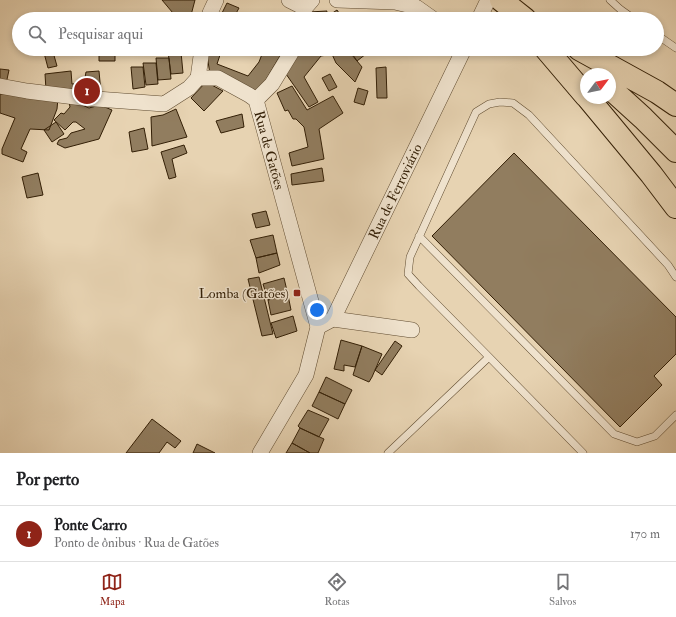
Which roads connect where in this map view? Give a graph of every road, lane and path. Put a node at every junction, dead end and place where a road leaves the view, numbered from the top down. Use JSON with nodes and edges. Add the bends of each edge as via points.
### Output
{"nodes":[{"id":1,"x":216,"y":0,"type":"edge"},
{"id":2,"x":289,"y":0,"type":"edge"},
{"id":3,"x":337,"y":0,"type":"edge"},
{"id":4,"x":488,"y":0,"type":"edge"},
{"id":5,"x":501,"y":0,"type":"edge"},
{"id":6,"x":610,"y":0,"type":"edge"},
{"id":7,"x":306,"y":9,"type":"edge"},
{"id":8,"x":210,"y":12,"type":"edge"},
{"id":9,"x":423,"y":12,"type":"edge"},
{"id":10,"x":482,"y":12,"type":"edge"},
{"id":11,"x":516,"y":12,"type":"edge"},
{"id":12,"x":625,"y":12,"type":"edge"},
{"id":13,"x":664,"y":40,"type":"edge"},
{"id":14,"x":676,"y":48,"type":"edge"},
{"id":15,"x":201,"y":56,"type":"edge"},
{"id":16,"x":290,"y":56,"type":"edge"},
{"id":17,"x":461,"y":56,"type":"edge"},
{"id":18,"x":552,"y":56,"type":"edge"},
{"id":19,"x":571,"y":56,"type":"edge"},
{"id":20,"x":592,"y":56,"type":"edge"},
{"id":21,"x":586,"y":68,"type":"edge"},
{"id":22,"x":198,"y":78,"type":"junction"},
{"id":23,"x":0,"y":86,"type":"edge"},
{"id":24,"x":580,"y":89,"type":"edge"},
{"id":25,"x":616,"y":93,"type":"edge"},
{"id":26,"x":256,"y":100,"type":"junction"},
{"id":27,"x":593,"y":104,"type":"edge"},
{"id":28,"x":676,"y":105,"type":"edge"},
{"id":29,"x":643,"y":118,"type":"junction"},
{"id":30,"x":670,"y":137,"type":"edge"},
{"id":31,"x":676,"y":151,"type":"edge"},
{"id":32,"x":676,"y":207,"type":"edge"},
{"id":33,"x":419,"y":236,"type":"junction"},
{"id":34,"x":676,"y":277,"type":"edge"},
{"id":35,"x":333,"y":319,"type":"junction"},
{"id":36,"x":318,"y":327,"type":"junction"},
{"id":37,"x":412,"y":330,"type":"dead end"},
{"id":38,"x":489,"y":357,"type":"junction"},
{"id":39,"x":676,"y":415,"type":"edge"},
{"id":40,"x":260,"y":453,"type":"edge"},
{"id":41,"x":388,"y":453,"type":"edge"},
{"id":42,"x":583,"y":453,"type":"edge"}],
"edges":[{"from":1,"to":8,"type":"street"},
{"from":2,"to":7,"type":"street"},
{"from":3,"to":9,"type":"street","via":[[395,2],[416,7]]},
{"from":4,"to":10,"type":"street"},
{"from":5,"to":11,"type":"highway"},
{"from":6,"to":12,"type":"lane"},
{"from":13,"to":14,"type":"lane"},
{"from":15,"to":22,"type":"street"},
{"from":16,"to":26,"type":"street","via":[[272,84]]},
{"from":17,"to":35,"type":"street","name":"Rua de Ferroviário"},
{"from":18,"to":24,"type":"highway"},
{"from":19,"to":21,"type":"highway"},
{"from":20,"to":28,"type":"highway"},
{"from":22,"to":23,"type":"street","via":[[189,88],[164,104],[83,98]]},
{"from":22,"to":26,"type":"street","name":"Rua de Gatões","via":[[218,78]]},
{"from":25,"to":29,"type":"highway"},
{"from":26,"to":36,"type":"street","name":"Rua de Gatões"},
{"from":27,"to":32,"type":"highway"},
{"from":29,"to":30,"type":"highway"},
{"from":29,"to":31,"type":"highway"},
{"from":33,"to":34,"type":"lane","via":[[476,112],[489,104],[513,103],[529,115],[668,265]]},
{"from":33,"to":38,"type":"lane","via":[[410,257],[408,274]]},
{"from":33,"to":39,"type":"lane","via":[[614,434],[637,442],[655,436]]},
{"from":35,"to":36,"type":"street"},
{"from":35,"to":37,"type":"street"},
{"from":36,"to":40,"type":"street","name":"Rua de Gatões","via":[[306,374]]},
{"from":38,"to":41,"type":"lane"},
{"from":38,"to":42,"type":"lane"}]}
